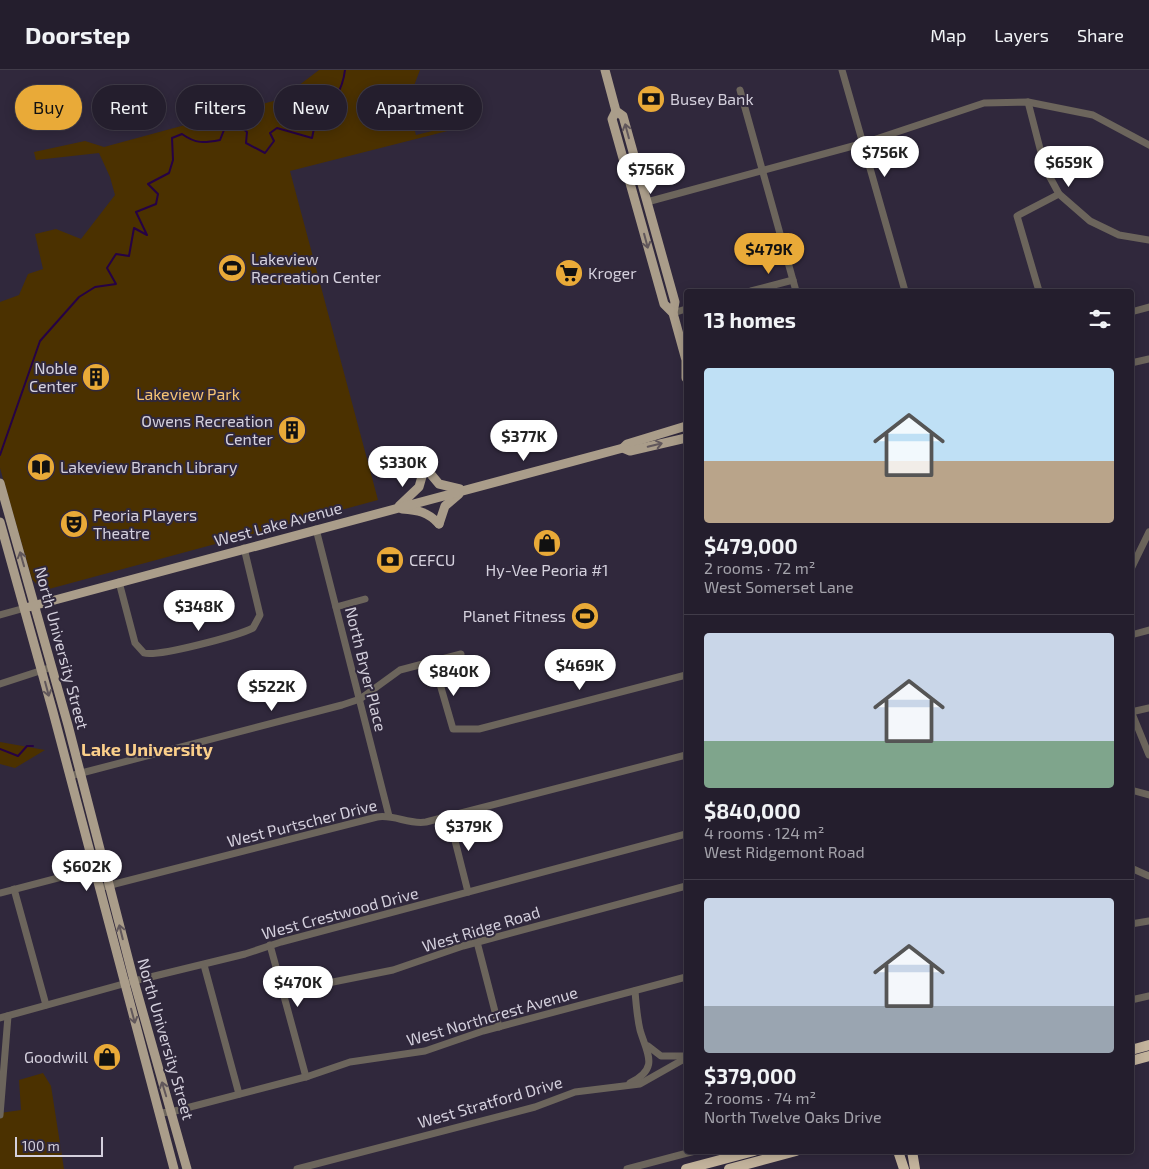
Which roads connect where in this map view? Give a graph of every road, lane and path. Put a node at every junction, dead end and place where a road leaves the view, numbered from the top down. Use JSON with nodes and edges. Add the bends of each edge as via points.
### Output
{"nodes":[{"id":1,"x":607,"y":70,"type":"edge"},
{"id":2,"x":842,"y":70,"type":"edge"},
{"id":3,"x":740,"y":90,"type":"dead end"},
{"id":4,"x":1028,"y":102,"type":"junction"},
{"id":5,"x":616,"y":111,"type":"junction"},
{"id":6,"x":864,"y":143,"type":"junction"},
{"id":7,"x":1149,"y":145,"type":"edge"},
{"id":8,"x":763,"y":170,"type":"junction"},
{"id":9,"x":640,"y":178,"type":"junction"},
{"id":10,"x":1059,"y":194,"type":"junction"},
{"id":11,"x":647,"y":202,"type":"junction"},
{"id":12,"x":636,"y":204,"type":"junction"},
{"id":13,"x":654,"y":228,"type":"junction"},
{"id":14,"x":1149,"y":240,"type":"edge"},
{"id":15,"x":793,"y":280,"type":"junction"},
{"id":16,"x":759,"y":289,"type":"edge"},
{"id":17,"x":795,"y":289,"type":"edge"},
{"id":18,"x":904,"y":289,"type":"edge"},
{"id":19,"x":1038,"y":289,"type":"edge"},
{"id":20,"x":1149,"y":307,"type":"edge"},
{"id":21,"x":684,"y":310,"type":"edge"},
{"id":22,"x":1134,"y":311,"type":"edge"},
{"id":23,"x":673,"y":313,"type":"junction"},
{"id":24,"x":684,"y":353,"type":"edge"},
{"id":25,"x":1149,"y":359,"type":"edge"},
{"id":26,"x":1134,"y":362,"type":"edge"},
{"id":27,"x":682,"y":428,"type":"edge"},
{"id":28,"x":684,"y":438,"type":"edge"},
{"id":29,"x":623,"y":448,"type":"junction"},
{"id":30,"x":0,"y":483,"type":"edge"},
{"id":31,"x":466,"y":490,"type":"junction"},
{"id":32,"x":397,"y":508,"type":"junction"},
{"id":33,"x":0,"y":522,"type":"edge"},
{"id":34,"x":316,"y":529,"type":"junction"},
{"id":35,"x":1149,"y":532,"type":"edge"},
{"id":36,"x":244,"y":548,"type":"junction"},
{"id":37,"x":1134,"y":562,"type":"edge"},
{"id":38,"x":119,"y":582,"type":"junction"},
{"id":39,"x":365,"y":599,"type":"dead end"},
{"id":40,"x":35,"y":606,"type":"junction"},
{"id":41,"x":336,"y":607,"type":"junction"},
{"id":42,"x":25,"y":608,"type":"junction"},
{"id":43,"x":0,"y":615,"type":"edge"},
{"id":44,"x":1149,"y":630,"type":"edge"},
{"id":45,"x":1134,"y":634,"type":"edge"},
{"id":46,"x":461,"y":654,"type":"dead end"},
{"id":47,"x":433,"y":660,"type":"junction"},
{"id":48,"x":52,"y":668,"type":"junction"},
{"id":49,"x":42,"y":671,"type":"junction"},
{"id":50,"x":684,"y":676,"type":"edge"},
{"id":51,"x":0,"y":684,"type":"edge"},
{"id":52,"x":360,"y":699,"type":"junction"},
{"id":53,"x":1149,"y":708,"type":"edge"},
{"id":54,"x":1134,"y":711,"type":"edge"},
{"id":55,"x":1134,"y":719,"type":"edge"},
{"id":56,"x":1149,"y":755,"type":"edge"},
{"id":57,"x":684,"y":756,"type":"edge"},
{"id":58,"x":80,"y":773,"type":"junction"},
{"id":59,"x":70,"y":776,"type":"junction"},
{"id":60,"x":1134,"y":791,"type":"edge"},
{"id":61,"x":1149,"y":794,"type":"edge"},
{"id":62,"x":389,"y":816,"type":"junction"},
{"id":63,"x":449,"y":816,"type":"junction"},
{"id":64,"x":684,"y":835,"type":"edge"},
{"id":65,"x":104,"y":866,"type":"junction"},
{"id":66,"x":93,"y":869,"type":"junction"},
{"id":67,"x":1134,"y":869,"type":"edge"},
{"id":68,"x":1149,"y":876,"type":"edge"},
{"id":69,"x":109,"y":886,"type":"junction"},
{"id":70,"x":684,"y":887,"type":"edge"},
{"id":71,"x":99,"y":888,"type":"junction"},
{"id":72,"x":14,"y":889,"type":"junction"},
{"id":73,"x":468,"y":892,"type":"junction"},
{"id":74,"x":0,"y":893,"type":"edge"},
{"id":75,"x":1149,"y":920,"type":"edge"},
{"id":76,"x":1134,"y":923,"type":"edge"},
{"id":77,"x":477,"y":942,"type":"junction"},
{"id":78,"x":270,"y":945,"type":"junction"},
{"id":79,"x":204,"y":965,"type":"junction"},
{"id":80,"x":684,"y":978,"type":"edge"},
{"id":81,"x":129,"y":983,"type":"junction"},
{"id":82,"x":635,"y":991,"type":"junction"},
{"id":83,"x":283,"y":992,"type":"junction"},
{"id":84,"x":1149,"y":996,"type":"edge"},
{"id":85,"x":1134,"y":999,"type":"edge"},
{"id":86,"x":46,"y":1005,"type":"junction"},
{"id":87,"x":4,"y":1017,"type":"edge"},
{"id":88,"x":499,"y":1027,"type":"junction"},
{"id":89,"x":645,"y":1042,"type":"junction"},
{"id":90,"x":1149,"y":1045,"type":"edge"},
{"id":91,"x":1134,"y":1049,"type":"edge"},
{"id":92,"x":1149,"y":1056,"type":"edge"},
{"id":93,"x":684,"y":1057,"type":"edge"},
{"id":94,"x":684,"y":1058,"type":"edge"},
{"id":95,"x":1134,"y":1060,"type":"edge"},
{"id":96,"x":306,"y":1077,"type":"junction"},
{"id":97,"x":615,"y":1088,"type":"junction"},
{"id":98,"x":239,"y":1094,"type":"junction"},
{"id":99,"x":171,"y":1112,"type":"junction"},
{"id":100,"x":159,"y":1113,"type":"junction"},
{"id":101,"x":0,"y":1115,"type":"edge"},
{"id":102,"x":684,"y":1154,"type":"edge"},
{"id":103,"x":743,"y":1154,"type":"edge"},
{"id":104,"x":785,"y":1154,"type":"edge"},
{"id":105,"x":899,"y":1154,"type":"edge"},
{"id":106,"x":912,"y":1154,"type":"edge"},
{"id":107,"x":174,"y":1169,"type":"edge"},
{"id":108,"x":187,"y":1169,"type":"edge"},
{"id":109,"x":297,"y":1169,"type":"edge"},
{"id":110,"x":627,"y":1169,"type":"edge"},
{"id":111,"x":686,"y":1169,"type":"edge"},
{"id":112,"x":729,"y":1169,"type":"edge"},
{"id":113,"x":904,"y":1169,"type":"edge"},
{"id":114,"x":915,"y":1169,"type":"edge"}],
"edges":[{"from":1,"to":5,"type":"main road"},
{"from":2,"to":6,"type":"street"},
{"from":3,"to":8,"type":"street"},
{"from":4,"to":6,"type":"street","via":[[984,103]]},
{"from":4,"to":7,"type":"street","via":[[1093,115]]},
{"from":4,"to":10,"type":"street","via":[[1045,168]]},
{"from":9,"to":5,"type":"main road","one_way":true,"via":[[623,116]]},
{"from":5,"to":12,"type":"main road","via":[[612,119]]},
{"from":6,"to":8,"type":"street"},
{"from":6,"to":18,"type":"street"},
{"from":8,"to":11,"type":"street"},
{"from":8,"to":15,"type":"street"},
{"from":9,"to":11,"type":"main road"},
{"from":9,"to":12,"type":"main road"},
{"from":10,"to":14,"type":"street","via":[[1090,221],[1119,235]]},
{"from":10,"to":19,"type":"street","via":[[1017,216]]},
{"from":11,"to":13,"type":"main road"},
{"from":12,"to":13,"type":"main road"},
{"from":12,"to":23,"type":"main road","one_way":true,"via":[[664,304]]},
{"from":13,"to":23,"type":"main road","via":[[675,302]]},
{"from":15,"to":16,"type":"street"},
{"from":15,"to":17,"type":"street"},
{"from":20,"to":22,"type":"street"},
{"from":21,"to":23,"type":"street"},
{"from":23,"to":24,"type":"main road"},
{"from":25,"to":26,"type":"street"},
{"from":27,"to":29,"type":"main road","name":"West Lake Avenue","via":[[627,444]]},
{"from":29,"to":28,"type":"main road","name":"West Lake Avenue","one_way":true,"via":[[630,451]]},
{"from":29,"to":31,"type":"main road","name":"West Lake Avenue"},
{"from":40,"to":30,"type":"main road","name":"North University Street","one_way":true},
{"from":31,"to":32,"type":"main road","name":"West Lake Avenue"},
{"from":31,"to":32,"type":"main road","via":[[439,484],[426,473],[419,487]]},
{"from":31,"to":32,"type":"main road","via":[[445,506],[439,524],[424,512]]},
{"from":32,"to":34,"type":"main road","name":"West Lake Avenue"},
{"from":33,"to":42,"type":"main road","name":"North University Street"},
{"from":34,"to":36,"type":"main road","name":"West Lake Avenue"},
{"from":34,"to":41,"type":"street","name":"North Bryer Place"},
{"from":35,"to":37,"type":"street"},
{"from":36,"to":38,"type":"main road","name":"West Lake Avenue"},
{"from":36,"to":38,"type":"street","via":[[260,615],[252,628],[231,635],[160,653],[142,652],[135,643]]},
{"from":38,"to":40,"type":"main road","name":"West Lake Avenue"},
{"from":39,"to":41,"type":"street"},
{"from":40,"to":42,"type":"main road","name":"West Lake Avenue"},
{"from":40,"to":48,"type":"main road","name":"North University Street"},
{"from":41,"to":52,"type":"street","name":"North Bryer Place"},
{"from":42,"to":43,"type":"street","name":"West Lake Avenue"},
{"from":42,"to":49,"type":"main road","name":"North University Street"},
{"from":44,"to":45,"type":"street"},
{"from":46,"to":47,"type":"street"},
{"from":47,"to":50,"type":"street","via":[[453,729],[479,728]]},
{"from":47,"to":52,"type":"street","via":[[396,672]]},
{"from":48,"to":49,"type":"street"},
{"from":48,"to":58,"type":"main road","name":"North University Street"},
{"from":49,"to":51,"type":"street"},
{"from":49,"to":59,"type":"main road","name":"North University Street","one_way":true},
{"from":52,"to":58,"type":"street"},
{"from":52,"to":62,"type":"street","name":"North Bryer Place"},
{"from":53,"to":54,"type":"street"},
{"from":55,"to":56,"type":"street"},
{"from":57,"to":63,"type":"street","name":"West Purtscher Drive"},
{"from":58,"to":59,"type":"street"},
{"from":58,"to":65,"type":"main road","name":"North University Street"},
{"from":59,"to":66,"type":"main road","name":"North University Street"},
{"from":60,"to":61,"type":"street"},
{"from":62,"to":63,"type":"street","name":"West Purtscher Drive","via":[[418,823]]},
{"from":62,"to":69,"type":"street","name":"West Purtscher Drive"},
{"from":63,"to":73,"type":"street"},
{"from":64,"to":73,"type":"street","name":"West Crestwood Drive"},
{"from":65,"to":66,"type":"street"},
{"from":65,"to":69,"type":"main road","name":"North University Street"},
{"from":66,"to":71,"type":"main road","name":"North University Street"},
{"from":66,"to":72,"type":"street"},
{"from":67,"to":68,"type":"street"},
{"from":69,"to":71,"type":"street","name":"West Purtscher Drive"},
{"from":81,"to":69,"type":"main road","name":"North University Street","one_way":true},
{"from":70,"to":77,"type":"street","name":"West Ridge Road"},
{"from":71,"to":81,"type":"main road","name":"North University Street"},
{"from":72,"to":74,"type":"street"},
{"from":72,"to":86,"type":"street"},
{"from":73,"to":78,"type":"street","name":"West Crestwood Drive"},
{"from":75,"to":76,"type":"street"},
{"from":77,"to":83,"type":"street","name":"West Ridge Road","via":[[385,972]]},
{"from":77,"to":88,"type":"street"},
{"from":78,"to":79,"type":"street","name":"West Crestwood Drive"},
{"from":78,"to":83,"type":"street"},
{"from":79,"to":81,"type":"street","name":"West Crestwood Drive"},
{"from":79,"to":98,"type":"street"},
{"from":80,"to":82,"type":"street","name":"West Northcrest Avenue"},
{"from":81,"to":86,"type":"street","name":"West Crestwood Drive"},
{"from":99,"to":81,"type":"main road","name":"North University Street","one_way":true},
{"from":81,"to":100,"type":"main road","name":"North University Street","one_way":true},
{"from":82,"to":88,"type":"street","name":"West Northcrest Avenue"},
{"from":82,"to":89,"type":"street","via":[[637,1017]]},
{"from":83,"to":96,"type":"street"},
{"from":84,"to":85,"type":"street"},
{"from":86,"to":87,"type":"street","name":"West Crestwood Drive"},
{"from":87,"to":101,"type":"street"},
{"from":88,"to":96,"type":"street","name":"West Northcrest Avenue","via":[[425,1051],[350,1062]]},
{"from":89,"to":93,"type":"street","via":[[661,1056]]},
{"from":89,"to":97,"type":"street","via":[[650,1057],[644,1073],[632,1083]]},
{"from":90,"to":91,"type":"highway"},
{"from":92,"to":95,"type":"highway"},
{"from":94,"to":97,"type":"street","name":"West Stratford Drive","via":[[645,1082]]},
{"from":96,"to":98,"type":"street","name":"West Northcrest Avenue"},
{"from":97,"to":109,"type":"street","name":"West Stratford Drive","via":[[575,1092],[535,1107]]},
{"from":98,"to":99,"type":"street","name":"West Northcrest Avenue"},
{"from":99,"to":100,"type":"street","name":"West Northcrest Avenue"},
{"from":99,"to":108,"type":"main road","name":"North University Street"},
{"from":100,"to":107,"type":"main road","name":"North University Street"},
{"from":102,"to":110,"type":"street"},
{"from":103,"to":111,"type":"highway"},
{"from":104,"to":112,"type":"highway"},
{"from":105,"to":113,"type":"highway"},
{"from":106,"to":114,"type":"highway"}]}
